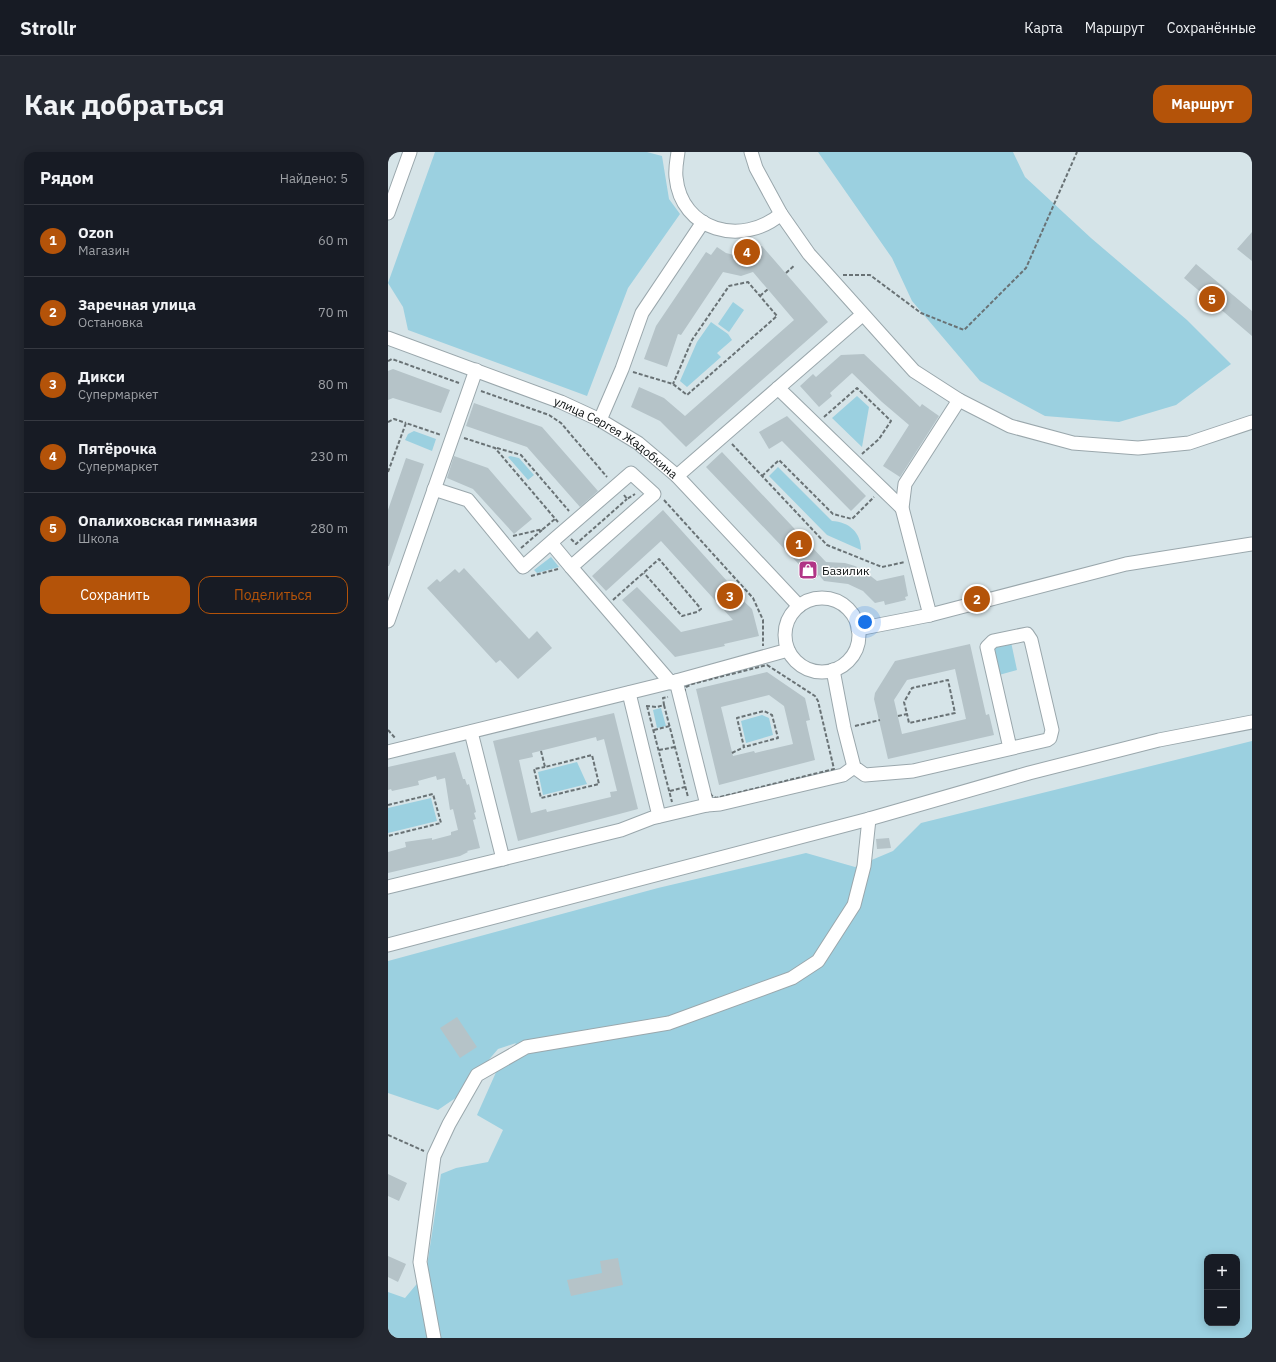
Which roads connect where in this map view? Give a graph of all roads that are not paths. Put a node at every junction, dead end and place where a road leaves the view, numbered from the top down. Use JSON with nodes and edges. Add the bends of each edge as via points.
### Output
{"nodes":[{"id":1,"x":410,"y":152,"type":"edge"},
{"id":2,"x":678,"y":152,"type":"edge"},
{"id":3,"x":751,"y":152,"type":"edge"},
{"id":4,"x":388,"y":213,"type":"edge"},
{"id":5,"x":781,"y":214,"type":"junction"},
{"id":6,"x":703,"y":222,"type":"junction"},
{"id":7,"x":862,"y":315,"type":"junction"},
{"id":8,"x":388,"y":338,"type":"edge"},
{"id":9,"x":476,"y":370,"type":"junction"},
{"id":10,"x":778,"y":388,"type":"junction"},
{"id":11,"x":960,"y":400,"type":"junction"},
{"id":12,"x":600,"y":420,"type":"junction"},
{"id":13,"x":1252,"y":422,"type":"edge"},
{"id":14,"x":677,"y":476,"type":"junction"},
{"id":15,"x":434,"y":488,"type":"junction"},
{"id":16,"x":902,"y":508,"type":"junction"},
{"id":17,"x":554,"y":541,"type":"junction"},
{"id":18,"x":1252,"y":544,"type":"edge"},
{"id":19,"x":571,"y":565,"type":"junction"},
{"id":20,"x":799,"y":606,"type":"junction"},
{"id":21,"x":930,"y":615,"type":"junction"},
{"id":22,"x":388,"y":621,"type":"edge"},
{"id":23,"x":858,"y":629,"type":"junction"},
{"id":24,"x":788,"y":650,"type":"junction"},
{"id":25,"x":832,"y":670,"type":"junction"},
{"id":26,"x":678,"y":687,"type":"junction"},
{"id":27,"x":631,"y":699,"type":"junction"},
{"id":28,"x":1252,"y":722,"type":"edge"},
{"id":29,"x":471,"y":732,"type":"junction"},
{"id":30,"x":388,"y":739,"type":"edge"},
{"id":31,"x":1010,"y":748,"type":"junction"},
{"id":32,"x":393,"y":751,"type":"edge"},
{"id":33,"x":854,"y":767,"type":"junction"},
{"id":34,"x":708,"y":799,"type":"junction"},
{"id":35,"x":659,"y":812,"type":"junction"},
{"id":36,"x":869,"y":819,"type":"junction"},
{"id":37,"x":503,"y":859,"type":"junction"},
{"id":38,"x":388,"y":887,"type":"edge"},
{"id":39,"x":388,"y":945,"type":"edge"},
{"id":40,"x":434,"y":1338,"type":"edge"}],
"edges":[{"from":1,"to":4,"type":"street"},
{"from":2,"to":6,"type":"street","via":[[676,176],[681,196]]},
{"from":3,"to":5,"type":"street","via":[[756,168]]},
{"from":5,"to":6,"type":"street","via":[[765,226],[746,232],[726,231]]},
{"from":5,"to":7,"type":"street","via":[[809,254]]},
{"from":6,"to":12,"type":"street","via":[[642,313]]},
{"from":7,"to":10,"type":"street"},
{"from":7,"to":11,"type":"street","via":[[914,371]]},
{"from":8,"to":9,"type":"street","name":"улица Сергея Жадобкина"},
{"from":9,"to":12,"type":"street","name":"улица Сергея Жадобкина","via":[[561,402]]},
{"from":9,"to":15,"type":"street"},
{"from":10,"to":14,"type":"street"},
{"from":10,"to":16,"type":"street"},
{"from":11,"to":13,"type":"street","via":[[1017,428],[1073,443],[1138,448],[1189,443]]},
{"from":11,"to":16,"type":"street","via":[[905,484]]},
{"from":12,"to":14,"type":"street","name":"улица Сергея Жадобкина","via":[[638,443]]},
{"from":14,"to":20,"type":"street","name":"улица Сергея Жадобкина"},
{"from":15,"to":17,"type":"street","via":[[468,500],[523,567]]},
{"from":15,"to":22,"type":"street"},
{"from":16,"to":21,"type":"street"},
{"from":17,"to":19,"type":"street"},
{"from":17,"to":19,"type":"street","via":[[631,473],[654,494]]},
{"from":18,"to":21,"type":"street","via":[[1126,564]]},
{"from":19,"to":26,"type":"street"},
{"from":20,"to":23,"type":"street","via":[[816,598],[835,600],[850,611]]},
{"from":20,"to":24,"type":"street","via":[[788,622]]},
{"from":21,"to":23,"type":"street"},
{"from":23,"to":25,"type":"street","via":[[859,638],[852,656]]},
{"from":24,"to":25,"type":"street","via":[[797,661],[809,669]]},
{"from":24,"to":26,"type":"street","via":[[691,680]]},
{"from":25,"to":33,"type":"street"},
{"from":26,"to":27,"type":"street"},
{"from":26,"to":34,"type":"street"},
{"from":27,"to":29,"type":"street"},
{"from":27,"to":35,"type":"street"},
{"from":28,"to":36,"type":"street","via":[[1159,740],[1029,773]]},
{"from":29,"to":32,"type":"street"},
{"from":29,"to":37,"type":"street"},
{"from":30,"to":32,"type":"street"},
{"from":31,"to":31,"type":"street","via":[[1047,740],[1052,734],[1031,640],[1027,634],[993,641],[987,647]]},
{"from":31,"to":33,"type":"street","via":[[913,771],[866,775]]},
{"from":33,"to":34,"type":"street","via":[[843,776],[720,804]]},
{"from":34,"to":35,"type":"street"},
{"from":35,"to":37,"type":"street","via":[[621,830]]},
{"from":36,"to":39,"type":"street"},
{"from":36,"to":40,"type":"street","via":[[864,866],[854,905],[818,961],[792,978],[669,1023],[526,1046],[477,1075],[434,1156],[420,1262]]},
{"from":37,"to":38,"type":"street"}]}
